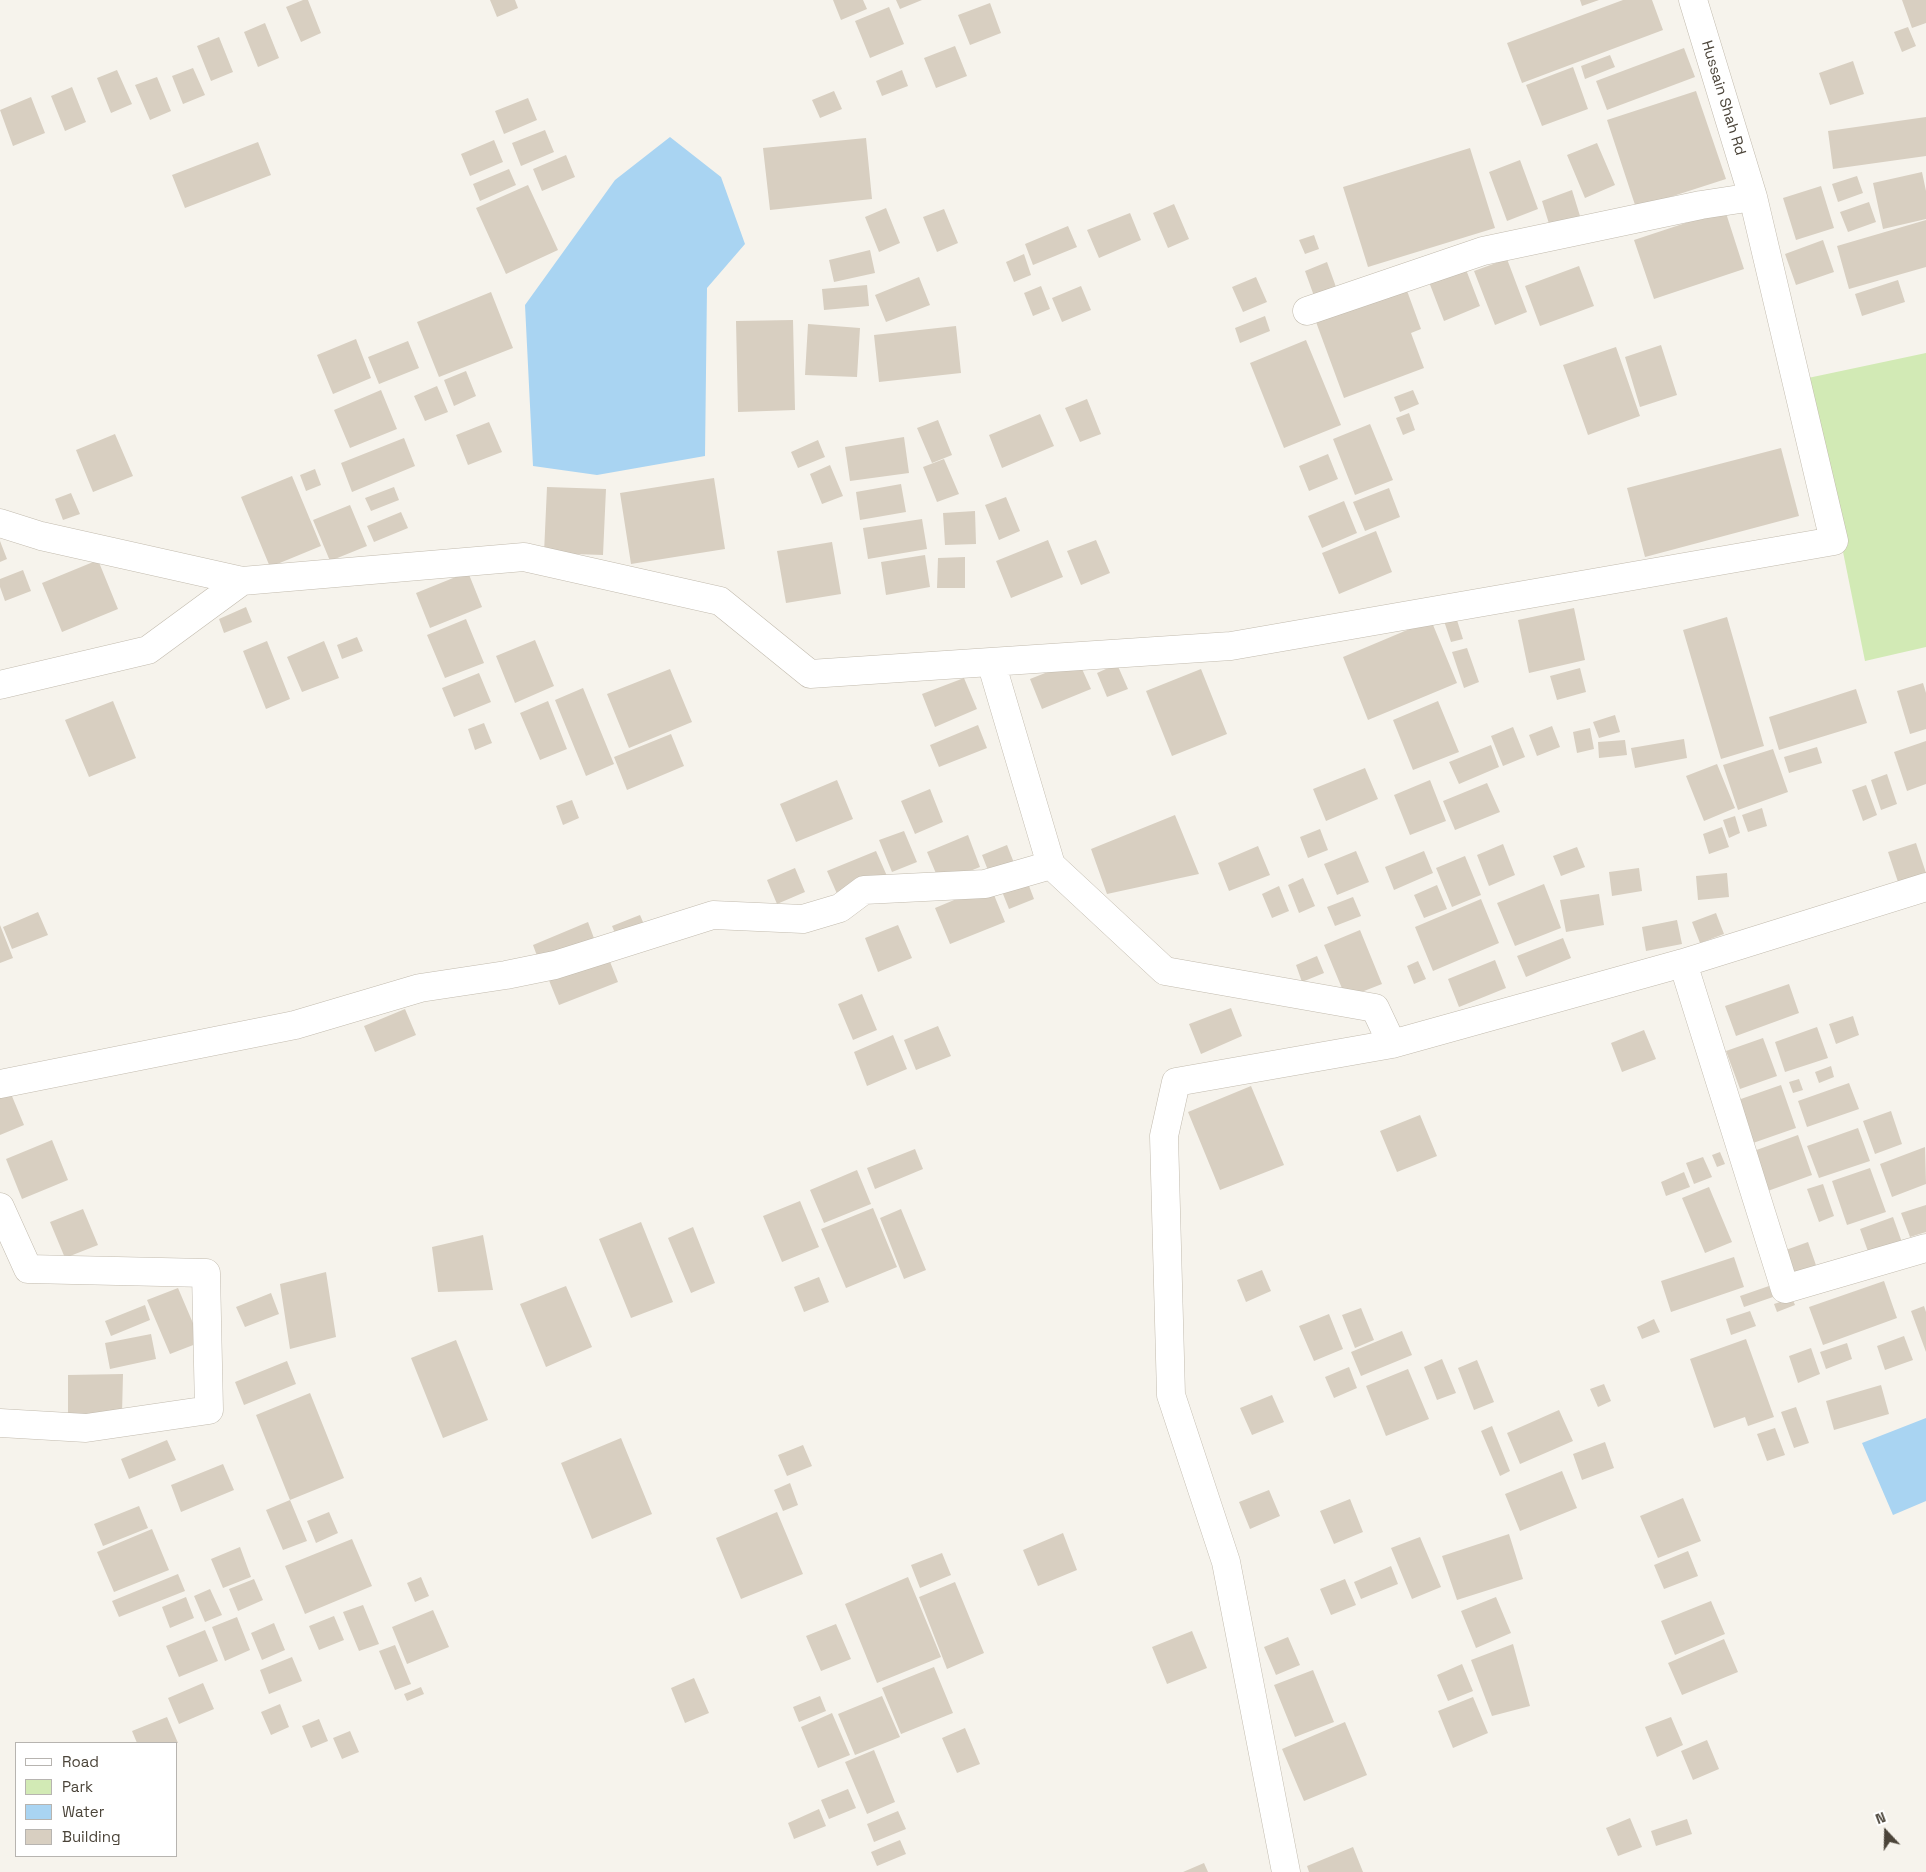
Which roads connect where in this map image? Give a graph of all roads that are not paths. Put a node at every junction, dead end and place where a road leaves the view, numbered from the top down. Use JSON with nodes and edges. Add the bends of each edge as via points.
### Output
{"nodes":[{"id":1,"x":1693,"y":0,"type":"edge"},
{"id":2,"x":1753,"y":197,"type":"junction"},
{"id":3,"x":1307,"y":311,"type":"dead end"},
{"id":4,"x":0,"y":523,"type":"edge"},
{"id":5,"x":242,"y":581,"type":"junction"},
{"id":6,"x":991,"y":662,"type":"junction"},
{"id":7,"x":0,"y":685,"type":"edge"},
{"id":8,"x":1051,"y":865,"type":"junction"},
{"id":9,"x":1926,"y":887,"type":"edge"},
{"id":10,"x":1683,"y":963,"type":"junction"},
{"id":11,"x":1392,"y":1044,"type":"junction"},
{"id":12,"x":0,"y":1084,"type":"edge"},
{"id":13,"x":0,"y":1206,"type":"edge"},
{"id":14,"x":1926,"y":1248,"type":"edge"},
{"id":15,"x":0,"y":1423,"type":"edge"},
{"id":16,"x":1286,"y":1872,"type":"edge"}],
"edges":[{"from":1,"to":2,"type":"street","name":"Hussain Shah Rd"},
{"from":2,"to":3,"type":"street","via":[[1483,251]]},
{"from":2,"to":6,"type":"street","name":"Hussain Shah Rd","via":[[1834,541],[1231,646]]},
{"from":4,"to":5,"type":"street","via":[[41,536]]},
{"from":5,"to":6,"type":"street","via":[[524,556],[720,601],[810,674]]},
{"from":5,"to":7,"type":"street","via":[[148,650]]},
{"from":6,"to":8,"type":"street"},
{"from":8,"to":11,"type":"street","via":[[1165,971],[1375,1008]]},
{"from":8,"to":12,"type":"street","via":[[985,884],[864,890],[840,908],[804,919],[713,915],[555,964],[420,988],[295,1025]]},
{"from":9,"to":10,"type":"street"},
{"from":10,"to":11,"type":"street"},
{"from":10,"to":14,"type":"street","via":[[1785,1289]]},
{"from":11,"to":16,"type":"street","via":[[1176,1082],[1164,1136],[1171,1395],[1226,1562]]},
{"from":13,"to":15,"type":"street","via":[[28,1269],[206,1273],[209,1410],[86,1428]]}]}
